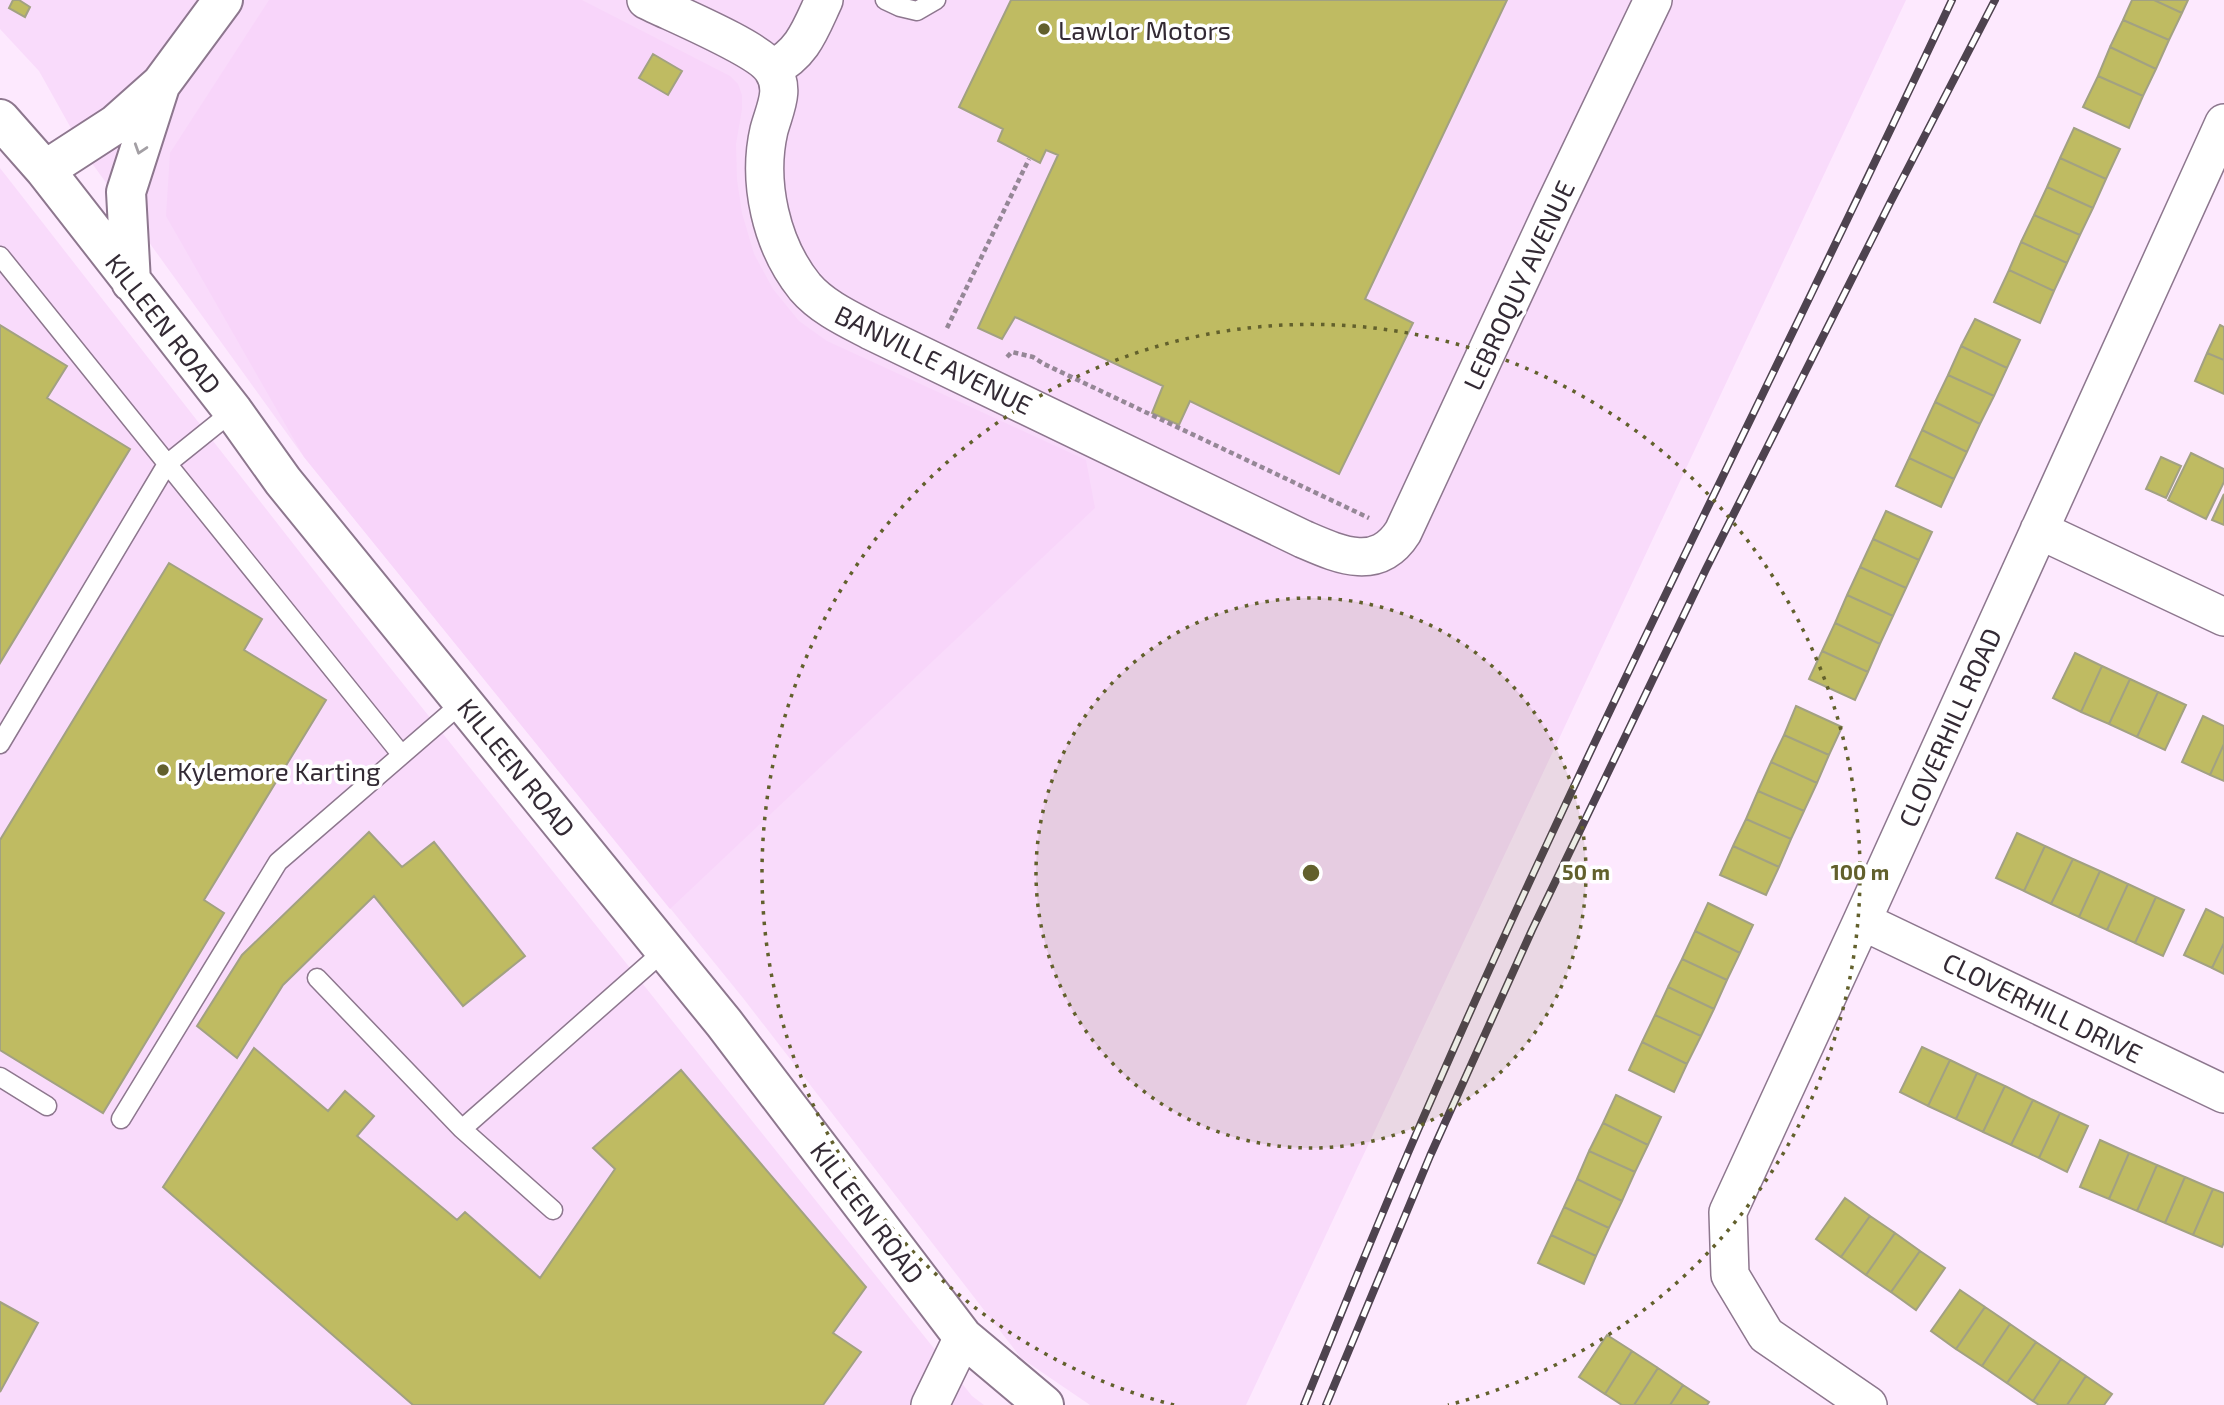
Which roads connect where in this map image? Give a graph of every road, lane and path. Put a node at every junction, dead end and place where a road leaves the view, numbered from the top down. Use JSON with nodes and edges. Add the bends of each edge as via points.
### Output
{"nodes":[{"id":1,"x":223,"y":0,"type":"edge"},
{"id":2,"x":646,"y":0,"type":"edge"},
{"id":3,"x":824,"y":0,"type":"edge"},
{"id":4,"x":885,"y":0,"type":"edge"},
{"id":5,"x":936,"y":0,"type":"edge"},
{"id":6,"x":1653,"y":0,"type":"edge"},
{"id":7,"x":772,"y":69,"type":"junction"},
{"id":8,"x":161,"y":85,"type":"junction"},
{"id":9,"x":0,"y":119,"type":"edge"},
{"id":10,"x":2224,"y":123,"type":"edge"},
{"id":11,"x":1029,"y":159,"type":"dead end"},
{"id":12,"x":45,"y":170,"type":"junction"},
{"id":13,"x":0,"y":256,"type":"edge"},
{"id":14,"x":131,"y":282,"type":"junction"},
{"id":15,"x":931,"y":360,"type":"junction"},
{"id":16,"x":989,"y":387,"type":"junction"},
{"id":17,"x":233,"y":411,"type":"junction"},
{"id":18,"x":167,"y":464,"type":"junction"},
{"id":19,"x":2039,"y":530,"type":"junction"},
{"id":20,"x":1403,"y":533,"type":"junction"},
{"id":21,"x":1370,"y":557,"type":"joint"},
{"id":22,"x":2224,"y":617,"type":"edge"},
{"id":23,"x":463,"y":702,"type":"junction"},
{"id":24,"x":0,"y":744,"type":"edge"},
{"id":25,"x":401,"y":754,"type":"junction"},
{"id":26,"x":1862,"y":921,"type":"junction"},
{"id":27,"x":665,"y":950,"type":"junction"},
{"id":28,"x":317,"y":978,"type":"dead end"},
{"id":29,"x":0,"y":1077,"type":"edge"},
{"id":30,"x":2224,"y":1094,"type":"edge"},
{"id":31,"x":47,"y":1106,"type":"dead end"},
{"id":32,"x":121,"y":1119,"type":"dead end"},
{"id":33,"x":462,"y":1129,"type":"junction"},
{"id":34,"x":554,"y":1210,"type":"dead end"},
{"id":35,"x":963,"y":1337,"type":"junction"},
{"id":36,"x":930,"y":1405,"type":"edge"},
{"id":37,"x":1044,"y":1405,"type":"edge"},
{"id":38,"x":1868,"y":1405,"type":"edge"}],
"edges":[{"from":1,"to":8,"type":"street"},
{"from":2,"to":7,"type":"street","via":[[726,38],[765,60]]},
{"from":3,"to":7,"type":"street","via":[[802,46]]},
{"from":4,"to":5,"type":"lane","via":[[917,11]]},
{"from":6,"to":20,"type":"street","name":"LEBROQUY AVENUE"},
{"from":7,"to":15,"type":"street","name":"BANVILLE AVENUE","via":[[779,83],[779,98],[764,177],[773,222],[788,262],[806,288],[829,308]]},
{"from":8,"to":12,"type":"street","via":[[116,124]]},
{"from":8,"to":14,"type":"street","one_way":true,"via":[[125,192]]},
{"from":9,"to":12,"type":"street","name":"KILLEEN ROAD"},
{"from":10,"to":19,"type":"street","name":"CLOVERHILL ROAD"},
{"from":11,"to":15,"type":"path"},
{"from":12,"to":14,"type":"street","name":"KILLEEN ROAD"},
{"from":13,"to":18,"type":"lane"},
{"from":14,"to":17,"type":"street","name":"KILLEEN ROAD"},
{"from":15,"to":16,"type":"street","name":"BANVILLE AVENUE"},
{"from":16,"to":20,"type":"path","via":[[1012,352],[1033,357]]},
{"from":16,"to":21,"type":"street","name":"BANVILLE AVENUE","via":[[1303,539],[1339,554]]},
{"from":17,"to":18,"type":"lane"},
{"from":17,"to":23,"type":"street","name":"KILLEEN ROAD"},
{"from":18,"to":24,"type":"lane"},
{"from":18,"to":25,"type":"lane"},
{"from":19,"to":22,"type":"street"},
{"from":19,"to":26,"type":"street","name":"CLOVERHILL ROAD"},
{"from":20,"to":21,"type":"street","name":"LEBROQUY AVENUE","via":[[1396,544]]},
{"from":23,"to":25,"type":"lane"},
{"from":23,"to":27,"type":"street","name":"KILLEEN ROAD"},
{"from":25,"to":32,"type":"lane","via":[[278,862]]},
{"from":26,"to":30,"type":"street","name":"CLOVERHILL DRIVE"},
{"from":26,"to":38,"type":"street","name":"CLOVERHILL ROAD","via":[[1728,1212],[1730,1275],[1766,1335]]},
{"from":27,"to":33,"type":"lane"},
{"from":27,"to":35,"type":"street","name":"KILLEEN ROAD"},
{"from":28,"to":33,"type":"lane"},
{"from":29,"to":31,"type":"lane"},
{"from":33,"to":34,"type":"lane"},
{"from":35,"to":36,"type":"street"},
{"from":35,"to":37,"type":"street","name":"KILLEEN ROAD"}]}
